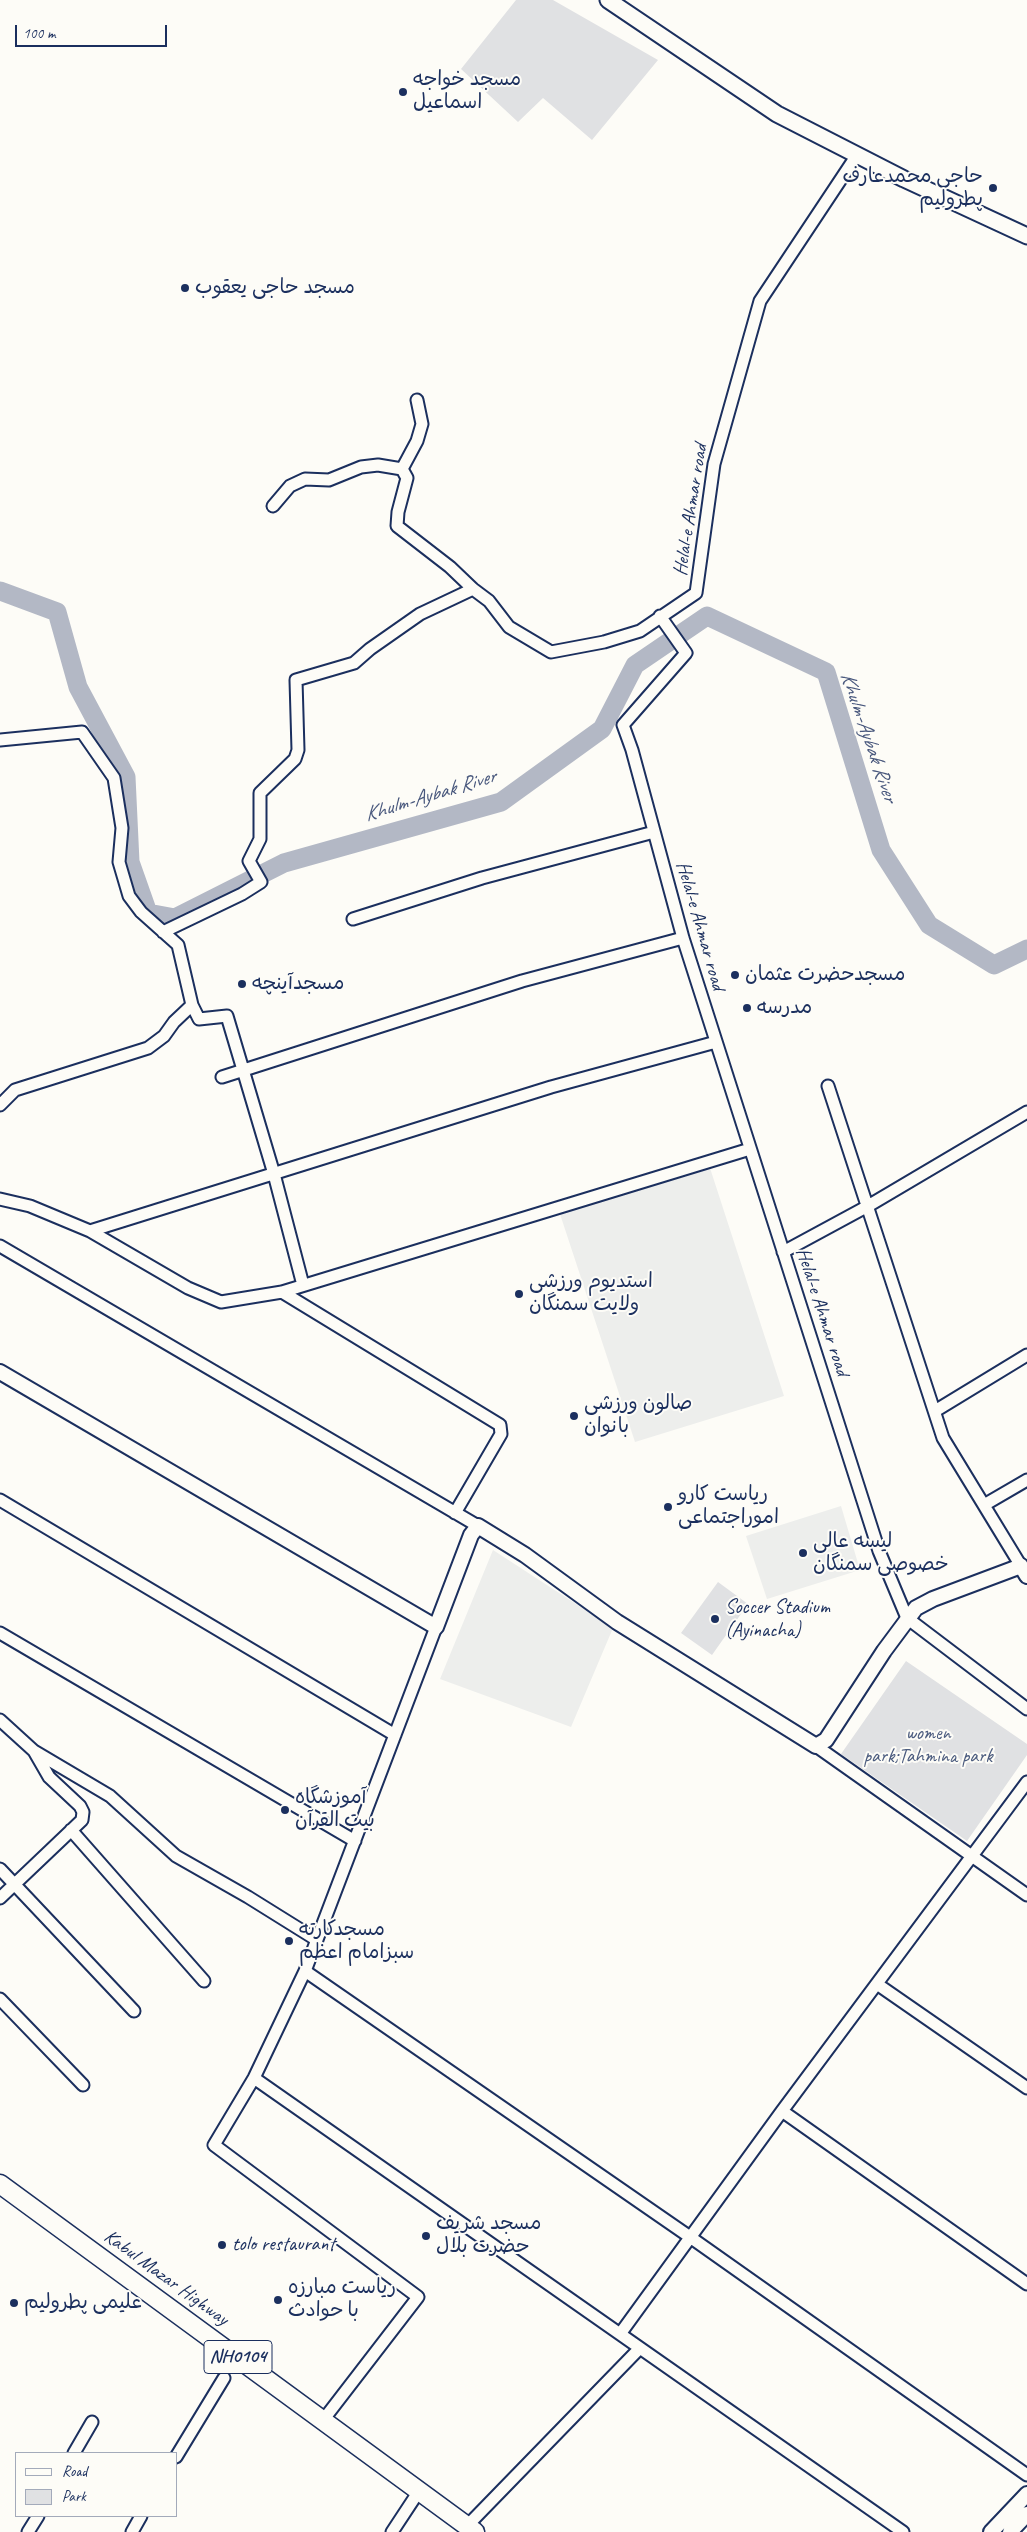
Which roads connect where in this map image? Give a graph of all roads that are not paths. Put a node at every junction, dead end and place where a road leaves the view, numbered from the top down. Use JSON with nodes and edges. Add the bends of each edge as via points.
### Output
{"nodes":[{"id":1,"x":608,"y":0,"type":"edge"},
{"id":2,"x":857,"y":155,"type":"junction"},
{"id":3,"x":1027,"y":236,"type":"edge"},
{"id":4,"x":417,"y":400,"type":"dead end"},
{"id":5,"x":402,"y":468,"type":"junction"},
{"id":6,"x":273,"y":506,"type":"dead end"},
{"id":7,"x":473,"y":589,"type":"junction"},
{"id":8,"x":660,"y":616,"type":"junction"},
{"id":9,"x":0,"y":740,"type":"edge"},
{"id":10,"x":654,"y":832,"type":"junction"},
{"id":11,"x":353,"y":919,"type":"dead end"},
{"id":12,"x":164,"y":932,"type":"junction"},
{"id":13,"x":682,"y":938,"type":"junction"},
{"id":14,"x":192,"y":1006,"type":"junction"},
{"id":15,"x":716,"y":1042,"type":"junction"},
{"id":16,"x":243,"y":1071,"type":"junction"},
{"id":17,"x":222,"y":1077,"type":"dead end"},
{"id":18,"x":828,"y":1086,"type":"dead end"},
{"id":19,"x":0,"y":1105,"type":"edge"},
{"id":20,"x":1027,"y":1112,"type":"edge"},
{"id":21,"x":750,"y":1149,"type":"junction"},
{"id":22,"x":274,"y":1174,"type":"junction"},
{"id":23,"x":0,"y":1199,"type":"edge"},
{"id":24,"x":868,"y":1206,"type":"junction"},
{"id":25,"x":90,"y":1231,"type":"junction"},
{"id":26,"x":0,"y":1246,"type":"edge"},
{"id":27,"x":783,"y":1252,"type":"junction"},
{"id":28,"x":303,"y":1285,"type":"junction"},
{"id":29,"x":282,"y":1292,"type":"junction"},
{"id":30,"x":1027,"y":1355,"type":"edge"},
{"id":31,"x":0,"y":1372,"type":"edge"},
{"id":32,"x":935,"y":1411,"type":"junction"},
{"id":33,"x":1027,"y":1480,"type":"edge"},
{"id":34,"x":0,"y":1500,"type":"edge"},
{"id":35,"x":984,"y":1506,"type":"junction"},
{"id":36,"x":455,"y":1513,"type":"junction"},
{"id":37,"x":478,"y":1526,"type":"junction"},
{"id":38,"x":1024,"y":1571,"type":"edge"},
{"id":39,"x":907,"y":1618,"type":"junction"},
{"id":40,"x":436,"y":1627,"type":"junction"},
{"id":41,"x":0,"y":1633,"type":"edge"},
{"id":42,"x":1027,"y":1709,"type":"edge"},
{"id":43,"x":0,"y":1720,"type":"edge"},
{"id":44,"x":395,"y":1735,"type":"junction"},
{"id":45,"x":816,"y":1746,"type":"junction"},
{"id":46,"x":34,"y":1752,"type":"junction"},
{"id":47,"x":1027,"y":1782,"type":"edge"},
{"id":48,"x":71,"y":1830,"type":"junction"},
{"id":49,"x":355,"y":1841,"type":"junction"},
{"id":50,"x":971,"y":1856,"type":"junction"},
{"id":51,"x":0,"y":1869,"type":"edge"},
{"id":52,"x":14,"y":1884,"type":"junction"},
{"id":53,"x":1027,"y":1895,"type":"edge"},
{"id":54,"x":0,"y":1898,"type":"edge"},
{"id":55,"x":317,"y":1940,"type":"junction"},
{"id":56,"x":305,"y":1971,"type":"junction"},
{"id":57,"x":204,"y":1981,"type":"dead end"},
{"id":58,"x":876,"y":1984,"type":"junction"},
{"id":59,"x":0,"y":1998,"type":"edge"},
{"id":60,"x":134,"y":2011,"type":"dead end"},
{"id":61,"x":254,"y":2078,"type":"junction"},
{"id":62,"x":82,"y":2085,"type":"dead end"},
{"id":63,"x":1027,"y":2088,"type":"edge"},
{"id":64,"x":782,"y":2111,"type":"junction"},
{"id":65,"x":0,"y":2184,"type":"edge"},
{"id":66,"x":690,"y":2237,"type":"junction"},
{"id":67,"x":1027,"y":2284,"type":"edge"},
{"id":68,"x":620,"y":2334,"type":"junction"},
{"id":69,"x":640,"y":2348,"type":"junction"},
{"id":70,"x":224,"y":2378,"type":"dead end"},
{"id":71,"x":324,"y":2419,"type":"junction"},
{"id":72,"x":92,"y":2422,"type":"dead end"},
{"id":73,"x":75,"y":2452,"type":"edge"},
{"id":74,"x":178,"y":2454,"type":"edge"},
{"id":75,"x":1027,"y":2476,"type":"edge"},
{"id":76,"x":420,"y":2490,"type":"junction"},
{"id":77,"x":1027,"y":2494,"type":"edge"},
{"id":78,"x":1027,"y":2514,"type":"edge"},
{"id":79,"x":37,"y":2517,"type":"edge"},
{"id":80,"x":140,"y":2517,"type":"edge"},
{"id":81,"x":471,"y":2529,"type":"edge"},
{"id":82,"x":28,"y":2532,"type":"edge"},
{"id":83,"x":132,"y":2532,"type":"edge"},
{"id":84,"x":392,"y":2532,"type":"edge"},
{"id":85,"x":904,"y":2532,"type":"edge"},
{"id":86,"x":990,"y":2532,"type":"edge"},
{"id":87,"x":1010,"y":2532,"type":"edge"}],
"edges":[{"from":1,"to":2,"type":"main road","via":[[777,114]]},
{"from":2,"to":3,"type":"main road"},
{"from":2,"to":8,"type":"street","name":"Helal-e Ahmar road","via":[[760,301],[714,464],[696,593]]},
{"from":4,"to":5,"type":"street","via":[[422,424]]},
{"from":5,"to":6,"type":"street","via":[[378,465],[361,467],[329,480],[305,479],[290,486]]},
{"from":5,"to":7,"type":"street","via":[[407,478],[397,526]]},
{"from":7,"to":8,"type":"street","via":[[489,600],[509,627],[550,652],[604,642],[640,631]]},
{"from":7,"to":12,"type":"street","via":[[420,614],[354,662],[296,680],[298,750],[295,759],[260,793],[260,839],[250,861],[261,882]]},
{"from":8,"to":10,"type":"street","name":"Helal-e Ahmar road","via":[[686,653],[623,725]]},
{"from":9,"to":12,"type":"street","via":[[82,732],[114,778],[122,828],[119,862],[129,896],[140,912]]},
{"from":10,"to":11,"type":"street","via":[[482,878]]},
{"from":10,"to":13,"type":"street","name":"Helal-e Ahmar road"},
{"from":12,"to":14,"type":"street","via":[[178,945]]},
{"from":13,"to":15,"type":"street","name":"Helal-e Ahmar road"},
{"from":13,"to":16,"type":"street","via":[[522,981]]},
{"from":14,"to":16,"type":"street","via":[[199,1019],[226,1016]]},
{"from":14,"to":19,"type":"street","via":[[148,1048],[15,1090]]},
{"from":15,"to":21,"type":"street","name":"Helal-e Ahmar road"},
{"from":15,"to":22,"type":"street","via":[[550,1087]]},
{"from":16,"to":17,"type":"street"},
{"from":16,"to":22,"type":"street"},
{"from":18,"to":24,"type":"street"},
{"from":20,"to":24,"type":"street"},
{"from":21,"to":27,"type":"street","name":"Helal-e Ahmar road"},
{"from":21,"to":28,"type":"street"},
{"from":22,"to":25,"type":"street"},
{"from":22,"to":28,"type":"street"},
{"from":23,"to":25,"type":"street","via":[[30,1206]]},
{"from":24,"to":27,"type":"street"},
{"from":24,"to":32,"type":"street"},
{"from":25,"to":29,"type":"street","via":[[188,1288],[221,1302]]},
{"from":26,"to":36,"type":"street"},
{"from":27,"to":39,"type":"street","name":"Helal-e Ahmar road","via":[[879,1551]]},
{"from":28,"to":29,"type":"street"},
{"from":29,"to":36,"type":"street","via":[[500,1425],[501,1434]]},
{"from":30,"to":32,"type":"street"},
{"from":31,"to":40,"type":"street"},
{"from":32,"to":35,"type":"street","via":[[943,1438]]},
{"from":33,"to":35,"type":"street"},
{"from":34,"to":44,"type":"street"},
{"from":35,"to":38,"type":"street"},
{"from":36,"to":37,"type":"street"},
{"from":37,"to":40,"type":"street","via":[[471,1535]]},
{"from":37,"to":45,"type":"street","via":[[525,1554],[617,1622]]},
{"from":38,"to":39,"type":"street","via":[[933,1599],[916,1608]]},
{"from":39,"to":42,"type":"street"},
{"from":39,"to":45,"type":"street","via":[[826,1740]]},
{"from":40,"to":44,"type":"street"},
{"from":41,"to":49,"type":"street"},
{"from":43,"to":46,"type":"street"},
{"from":44,"to":49,"type":"street"},
{"from":45,"to":50,"type":"street"},
{"from":46,"to":48,"type":"street","via":[[50,1777],[80,1806],[82,1820]]},
{"from":46,"to":55,"type":"street","via":[[110,1796],[176,1856]]},
{"from":47,"to":50,"type":"street"},
{"from":48,"to":52,"type":"street"},
{"from":48,"to":57,"type":"street"},
{"from":49,"to":55,"type":"street"},
{"from":50,"to":53,"type":"street"},
{"from":50,"to":58,"type":"street"},
{"from":51,"to":52,"type":"street"},
{"from":52,"to":54,"type":"street"},
{"from":52,"to":60,"type":"street"},
{"from":55,"to":56,"type":"street"},
{"from":56,"to":61,"type":"street"},
{"from":56,"to":66,"type":"street"},
{"from":58,"to":63,"type":"street"},
{"from":58,"to":64,"type":"street"},
{"from":59,"to":62,"type":"street"},
{"from":61,"to":68,"type":"street"},
{"from":61,"to":71,"type":"street","via":[[214,2145],[418,2297]]},
{"from":64,"to":66,"type":"street"},
{"from":64,"to":67,"type":"street"},
{"from":65,"to":71,"type":"highway","name":"Kabul Mazar Highway","number":"NH0104"},
{"from":66,"to":68,"type":"street"},
{"from":66,"to":75,"type":"street"},
{"from":68,"to":69,"type":"street"},
{"from":69,"to":81,"type":"street"},
{"from":69,"to":85,"type":"street"},
{"from":70,"to":74,"type":"street"},
{"from":71,"to":76,"type":"highway","name":"Kabul Mazar Highway","number":"NH0104"},
{"from":72,"to":73,"type":"street"},
{"from":76,"to":81,"type":"highway","name":"Kabul Mazar Highway","number":"NH0104"},
{"from":76,"to":84,"type":"street"},
{"from":77,"to":86,"type":"street"},
{"from":78,"to":87,"type":"street"},
{"from":79,"to":82,"type":"street"},
{"from":80,"to":83,"type":"street"}]}
